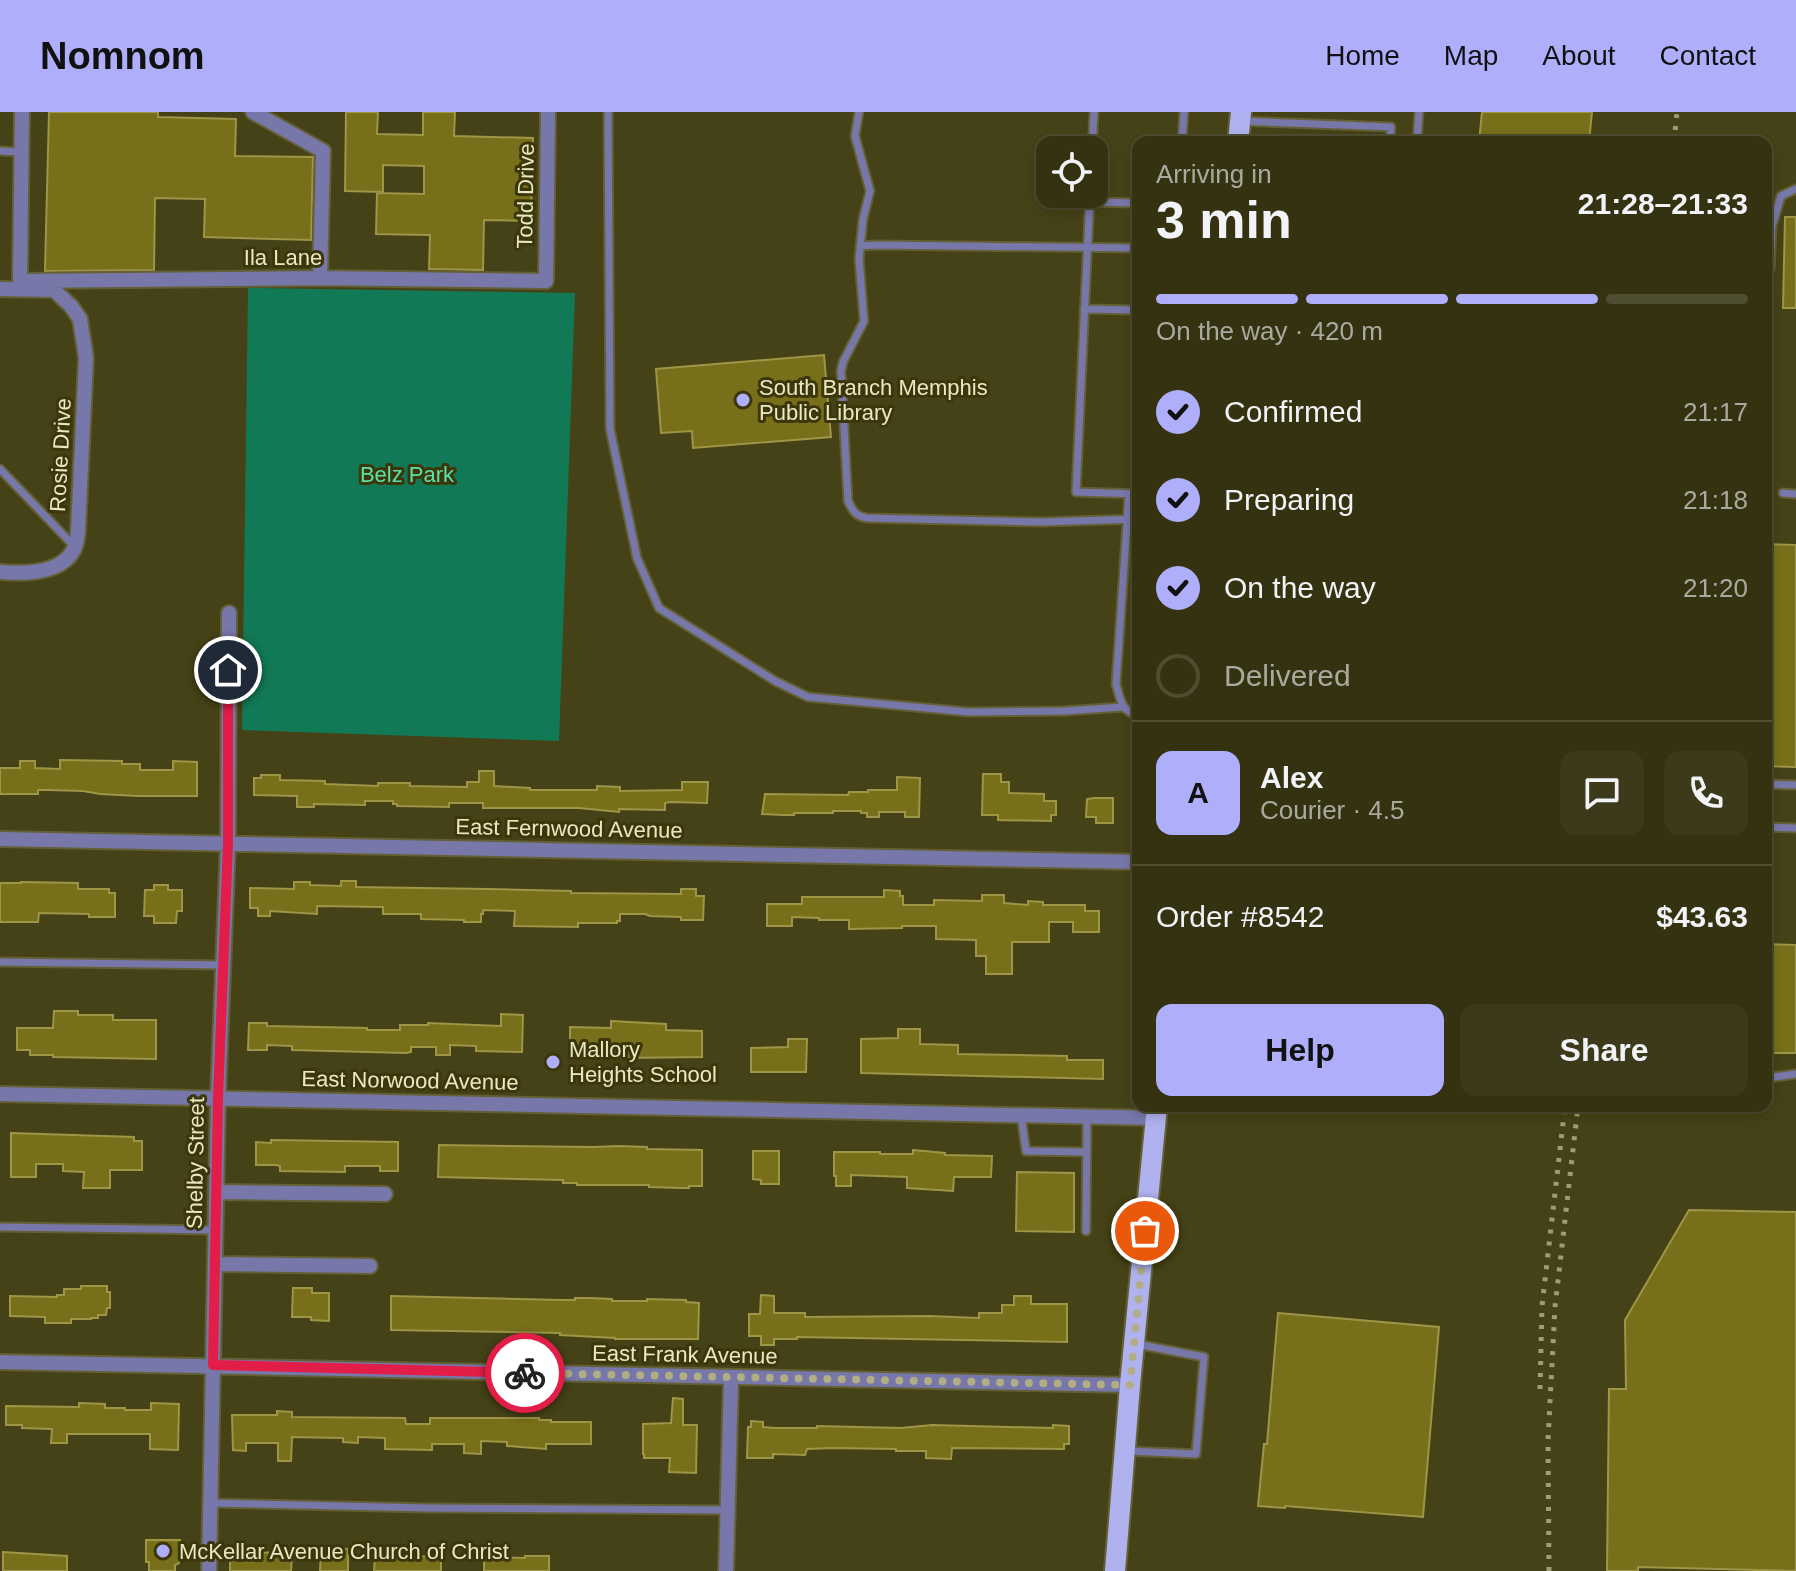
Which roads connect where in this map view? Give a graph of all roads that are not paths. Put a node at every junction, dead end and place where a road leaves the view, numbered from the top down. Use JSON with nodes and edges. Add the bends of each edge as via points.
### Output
{"nodes":[{"id":1,"x":22,"y":112,"type":"edge"},
{"id":2,"x":253,"y":112,"type":"edge"},
{"id":3,"x":548,"y":112,"type":"edge"},
{"id":4,"x":608,"y":112,"type":"edge"},
{"id":5,"x":859,"y":112,"type":"edge"},
{"id":6,"x":1094,"y":112,"type":"edge"},
{"id":7,"x":1184,"y":112,"type":"edge"},
{"id":8,"x":1419,"y":112,"type":"edge"},
{"id":9,"x":1240,"y":116,"type":"edge"},
{"id":10,"x":1093,"y":136,"type":"edge"},
{"id":11,"x":1182,"y":136,"type":"edge"},
{"id":12,"x":1238,"y":136,"type":"edge"},
{"id":13,"x":1390,"y":136,"type":"edge"},
{"id":14,"x":1417,"y":136,"type":"edge"},
{"id":15,"x":0,"y":151,"type":"edge"},
{"id":16,"x":21,"y":152,"type":"junction"},
{"id":17,"x":1796,"y":189,"type":"edge"},
{"id":18,"x":1108,"y":200,"type":"edge"},
{"id":19,"x":1132,"y":202,"type":"edge"},
{"id":20,"x":1089,"y":208,"type":"edge"},
{"id":21,"x":1772,"y":226,"type":"edge"},
{"id":22,"x":860,"y":246,"type":"junction"},
{"id":23,"x":1087,"y":247,"type":"junction"},
{"id":24,"x":1132,"y":248,"type":"edge"},
{"id":25,"x":320,"y":278,"type":"junction"},
{"id":26,"x":546,"y":281,"type":"joint"},
{"id":27,"x":0,"y":289,"type":"edge"},
{"id":28,"x":1084,"y":309,"type":"junction"},
{"id":29,"x":1132,"y":310,"type":"edge"},
{"id":30,"x":0,"y":469,"type":"edge"},
{"id":31,"x":1783,"y":493,"type":"dead end"},
{"id":32,"x":1132,"y":494,"type":"edge"},
{"id":33,"x":1796,"y":494,"type":"edge"},
{"id":34,"x":1132,"y":501,"type":"edge"},
{"id":35,"x":1127,"y":520,"type":"junction"},
{"id":36,"x":1132,"y":520,"type":"edge"},
{"id":37,"x":76,"y":548,"type":"junction"},
{"id":38,"x":0,"y":572,"type":"edge"},
{"id":39,"x":229,"y":613,"type":"dead end"},
{"id":40,"x":1123,"y":707,"type":"junction"},
{"id":41,"x":1132,"y":713,"type":"edge"},
{"id":42,"x":1772,"y":784,"type":"edge"},
{"id":43,"x":1796,"y":785,"type":"edge"},
{"id":44,"x":1772,"y":827,"type":"edge"},
{"id":45,"x":1796,"y":828,"type":"edge"},
{"id":46,"x":0,"y":839,"type":"edge"},
{"id":47,"x":228,"y":843,"type":"junction"},
{"id":48,"x":1132,"y":862,"type":"edge"},
{"id":49,"x":0,"y":962,"type":"edge"},
{"id":50,"x":224,"y":965,"type":"junction"},
{"id":51,"x":1796,"y":1074,"type":"edge"},
{"id":52,"x":1772,"y":1077,"type":"edge"},
{"id":53,"x":0,"y":1094,"type":"edge"},
{"id":54,"x":218,"y":1098,"type":"junction"},
{"id":55,"x":1156,"y":1112,"type":"edge"},
{"id":56,"x":1021,"y":1115,"type":"junction"},
{"id":57,"x":1087,"y":1117,"type":"junction"},
{"id":58,"x":1087,"y":1152,"type":"junction"},
{"id":59,"x":217,"y":1192,"type":"junction"},
{"id":60,"x":385,"y":1194,"type":"dead end"},
{"id":61,"x":0,"y":1227,"type":"edge"},
{"id":62,"x":216,"y":1230,"type":"junction"},
{"id":63,"x":1086,"y":1231,"type":"dead end"},
{"id":64,"x":215,"y":1264,"type":"junction"},
{"id":65,"x":370,"y":1266,"type":"dead end"},
{"id":66,"x":1134,"y":1344,"type":"junction"},
{"id":67,"x":0,"y":1362,"type":"edge"},
{"id":68,"x":213,"y":1365,"type":"junction"},
{"id":69,"x":731,"y":1378,"type":"junction"},
{"id":70,"x":1130,"y":1385,"type":"junction"},
{"id":71,"x":1125,"y":1451,"type":"junction"},
{"id":72,"x":210,"y":1503,"type":"junction"},
{"id":73,"x":728,"y":1510,"type":"junction"},
{"id":74,"x":209,"y":1571,"type":"edge"},
{"id":75,"x":726,"y":1571,"type":"edge"},
{"id":76,"x":1115,"y":1571,"type":"edge"}],
"edges":[{"from":1,"to":16,"type":"street"},
{"from":2,"to":25,"type":"street","via":[[323,151]]},
{"from":3,"to":26,"type":"street","name":"Todd Drive"},
{"from":4,"to":40,"type":"lane","via":[[610,429],[637,558],[659,608],[808,697],[968,712]]},
{"from":5,"to":22,"type":"lane","via":[[855,136],[870,191]]},
{"from":6,"to":10,"type":"lane"},
{"from":7,"to":11,"type":"lane"},
{"from":8,"to":14,"type":"lane"},
{"from":9,"to":12,"type":"main road"},
{"from":9,"to":13,"type":"lane","via":[[1391,127]]},
{"from":15,"to":16,"type":"lane"},
{"from":16,"to":25,"type":"street","name":"Ila Lane","via":[[20,281]]},
{"from":17,"to":21,"type":"lane","via":[[1781,196]]},
{"from":18,"to":19,"type":"lane"},
{"from":20,"to":23,"type":"lane"},
{"from":22,"to":23,"type":"lane"},
{"from":22,"to":35,"type":"lane","via":[[864,321],[841,371],[848,501],[853,511],[858,516]]},
{"from":23,"to":24,"type":"lane"},
{"from":23,"to":28,"type":"lane"},
{"from":25,"to":26,"type":"street","name":"Ila Lane"},
{"from":27,"to":37,"type":"street","name":"Rosie Drive","via":[[54,290],[80,319],[86,358]]},
{"from":28,"to":29,"type":"lane"},
{"from":28,"to":32,"type":"lane","via":[[1076,492]]},
{"from":30,"to":37,"type":"lane"},
{"from":31,"to":33,"type":"lane"},
{"from":34,"to":35,"type":"lane"},
{"from":35,"to":36,"type":"lane"},
{"from":35,"to":40,"type":"lane","via":[[1116,684]]},
{"from":37,"to":38,"type":"street","via":[[48,570]]},
{"from":39,"to":47,"type":"street","name":"Shelby Street"},
{"from":40,"to":41,"type":"lane"},
{"from":42,"to":43,"type":"lane"},
{"from":44,"to":45,"type":"lane"},
{"from":46,"to":47,"type":"street","name":"East Fernwood Avenue"},
{"from":47,"to":48,"type":"street","name":"East Fernwood Avenue"},
{"from":47,"to":50,"type":"street","name":"Shelby Street"},
{"from":49,"to":50,"type":"lane"},
{"from":50,"to":54,"type":"street","name":"Shelby Street"},
{"from":51,"to":52,"type":"lane"},
{"from":53,"to":54,"type":"street","name":"East Norwood Avenue"},
{"from":54,"to":56,"type":"street","name":"East Norwood Avenue"},
{"from":54,"to":59,"type":"street","name":"Shelby Street"},
{"from":55,"to":57,"type":"street","name":"East Norwood Avenue"},
{"from":55,"to":66,"type":"main road"},
{"from":56,"to":57,"type":"street","name":"East Norwood Avenue"},
{"from":56,"to":58,"type":"lane","via":[[1026,1151]]},
{"from":57,"to":58,"type":"lane"},
{"from":58,"to":63,"type":"lane"},
{"from":59,"to":60,"type":"street"},
{"from":59,"to":62,"type":"street","name":"Shelby Street"},
{"from":61,"to":62,"type":"lane"},
{"from":62,"to":64,"type":"street","name":"Shelby Street"},
{"from":64,"to":65,"type":"street"},
{"from":64,"to":68,"type":"street","name":"Shelby Street"},
{"from":66,"to":70,"type":"main road"},
{"from":66,"to":71,"type":"lane","via":[[1204,1357],[1196,1454]]},
{"from":67,"to":68,"type":"street","name":"East Frank Avenue"},
{"from":68,"to":69,"type":"street","name":"East Frank Avenue"},
{"from":68,"to":72,"type":"street","name":"Shelby Street"},
{"from":69,"to":70,"type":"street","name":"East Frank Avenue"},
{"from":69,"to":73,"type":"street"},
{"from":70,"to":71,"type":"main road"},
{"from":71,"to":76,"type":"main road"},
{"from":72,"to":73,"type":"lane"},
{"from":72,"to":74,"type":"street","name":"Shelby Street"},
{"from":73,"to":75,"type":"street"}]}
